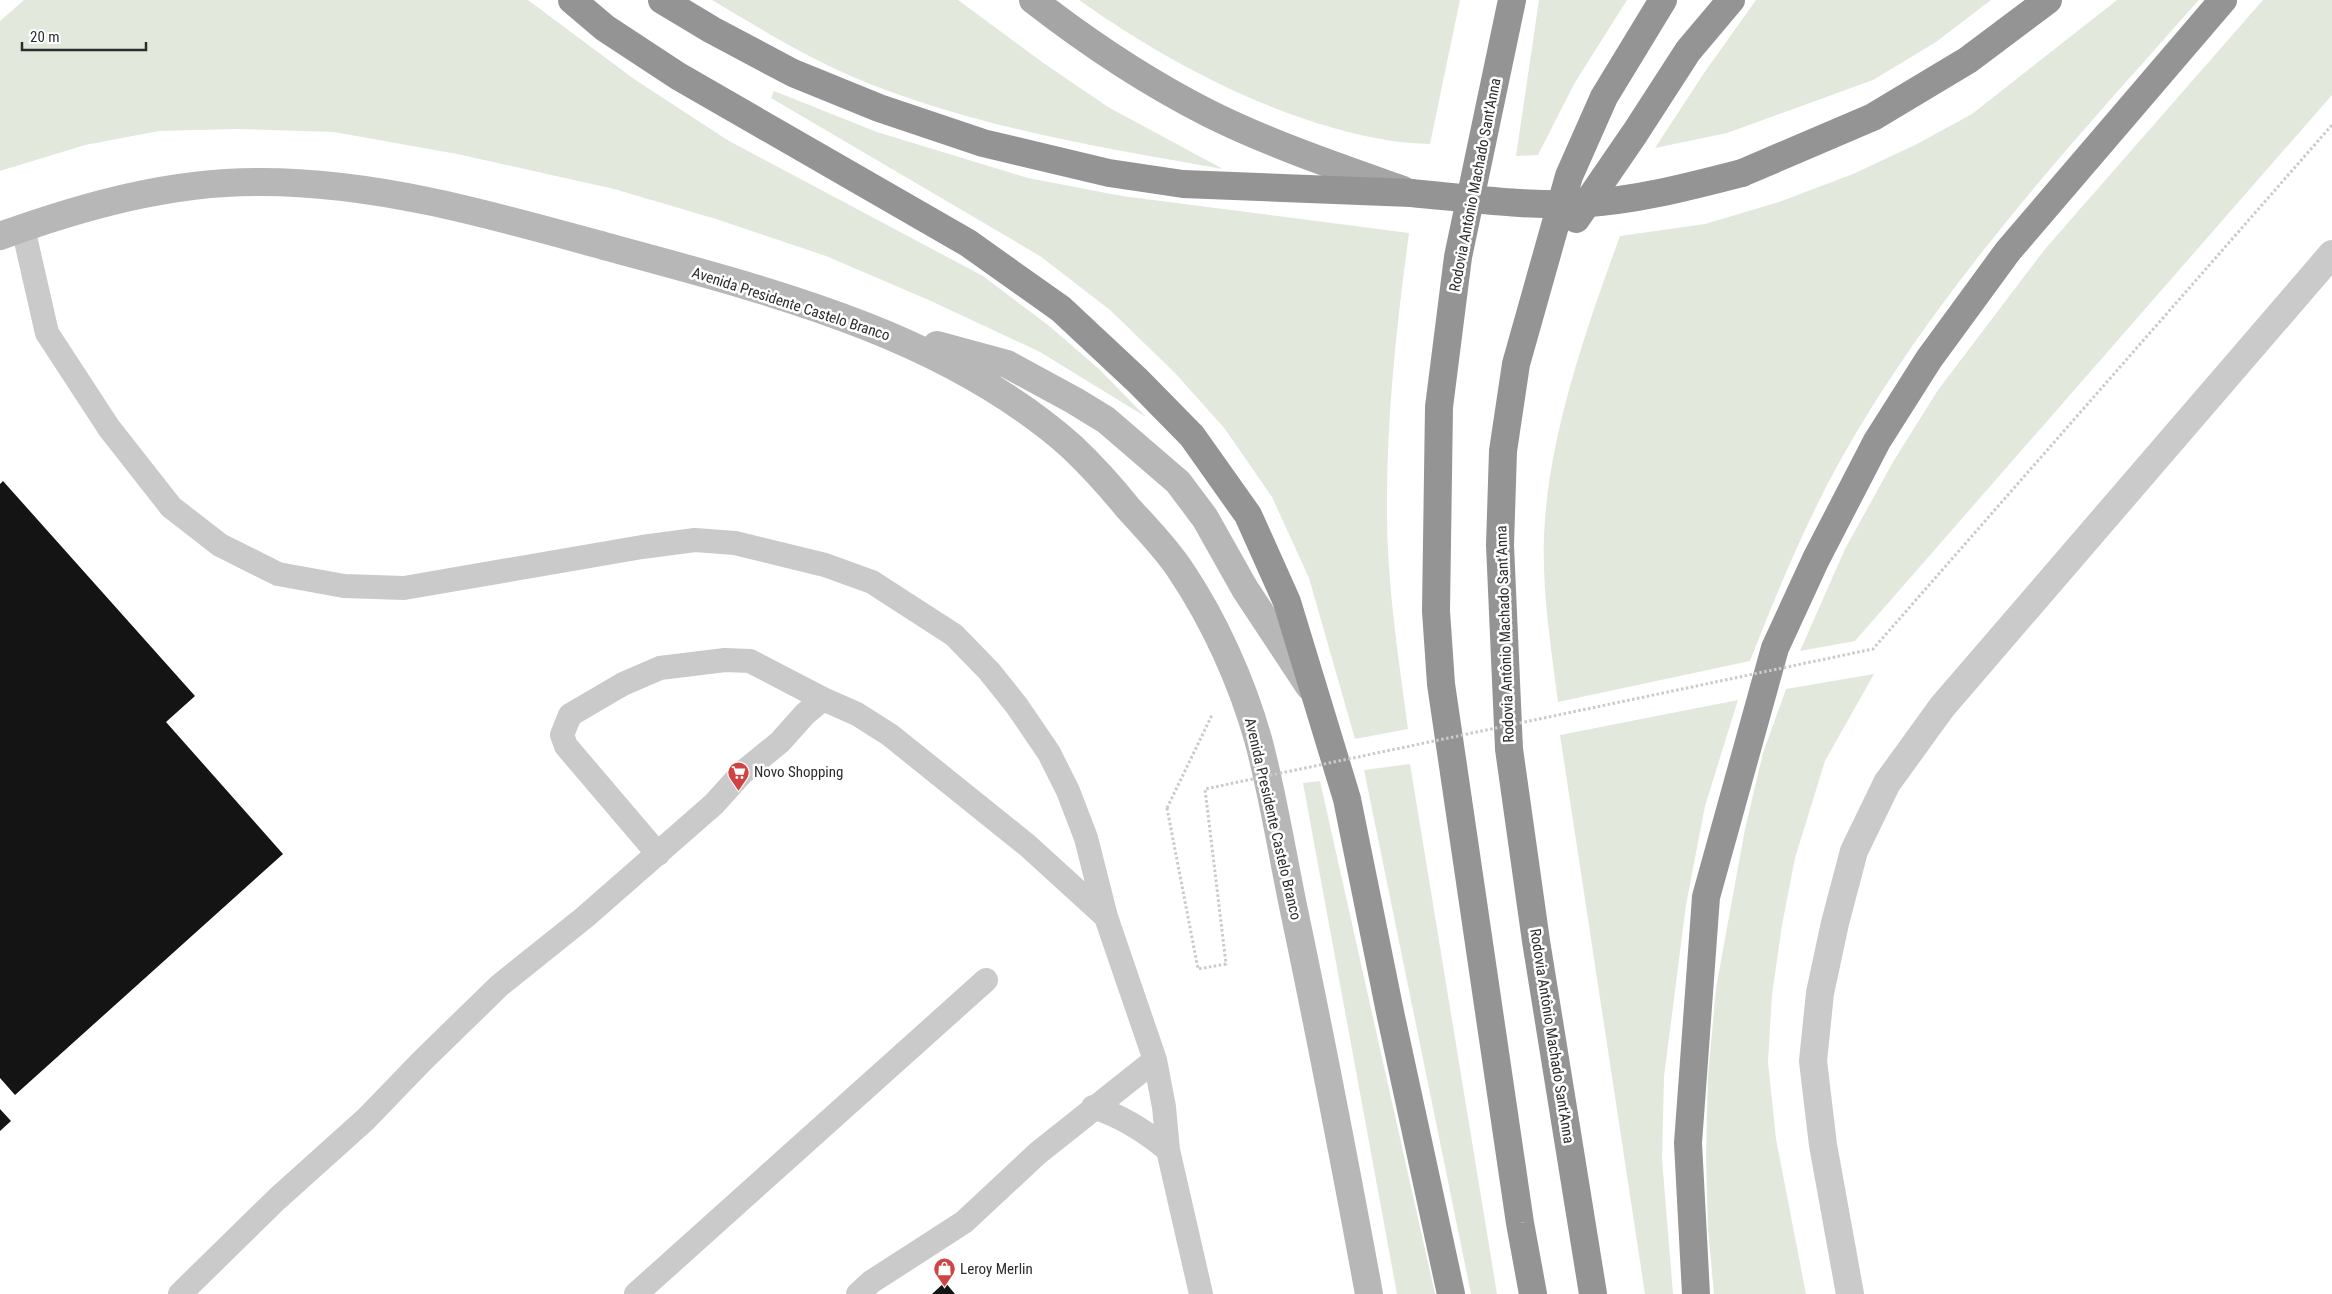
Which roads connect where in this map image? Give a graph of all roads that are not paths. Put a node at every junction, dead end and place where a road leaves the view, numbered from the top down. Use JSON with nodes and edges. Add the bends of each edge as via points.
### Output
{"nodes":[{"id":1,"x":572,"y":0,"type":"edge"},
{"id":2,"x":662,"y":0,"type":"edge"},
{"id":3,"x":1032,"y":0,"type":"edge"},
{"id":4,"x":1512,"y":0,"type":"edge"},
{"id":5,"x":1663,"y":0,"type":"edge"},
{"id":6,"x":1731,"y":0,"type":"edge"},
{"id":7,"x":2048,"y":0,"type":"edge"},
{"id":8,"x":2223,"y":0,"type":"edge"},
{"id":9,"x":1411,"y":193,"type":"junction"},
{"id":10,"x":11,"y":232,"type":"edge"},
{"id":11,"x":2332,"y":254,"type":"edge"},
{"id":12,"x":1545,"y":264,"type":"junction"},
{"id":13,"x":870,"y":327,"type":"junction"},
{"id":14,"x":1316,"y":696,"type":"junction"},
{"id":15,"x":823,"y":699,"type":"junction"},
{"id":16,"x":658,"y":854,"type":"junction"},
{"id":17,"x":1106,"y":917,"type":"junction"},
{"id":18,"x":986,"y":980,"type":"dead end"},
{"id":19,"x":1155,"y":1060,"type":"junction"},
{"id":20,"x":1093,"y":1107,"type":"junction"},
{"id":21,"x":1168,"y":1150,"type":"junction"},
{"id":22,"x":180,"y":1294,"type":"edge"},
{"id":23,"x":636,"y":1294,"type":"edge"},
{"id":24,"x":858,"y":1294,"type":"edge"},
{"id":25,"x":1201,"y":1294,"type":"edge"},
{"id":26,"x":1369,"y":1294,"type":"edge"},
{"id":27,"x":1451,"y":1294,"type":"edge"},
{"id":28,"x":1532,"y":1294,"type":"edge"},
{"id":29,"x":1593,"y":1294,"type":"edge"},
{"id":30,"x":1696,"y":1294,"type":"edge"},
{"id":31,"x":1850,"y":1294,"type":"edge"}],
"edges":[{"from":1,"to":14,"type":"highway","via":[[605,28],[678,76],[968,243],[1061,310],[1138,381],[1192,436],[1248,515],[1288,602]]},
{"from":2,"to":9,"type":"highway","via":[[792,73],[879,108],[983,143],[1109,173],[1183,184]]},
{"from":3,"to":9,"type":"main road","via":[[1080,35],[1208,113],[1305,154]]},
{"from":4,"to":28,"type":"highway","name":"Rodovia Antônio Machado Sant'Anna","via":[[1458,257],[1441,388],[1436,611],[1441,684]]},
{"from":5,"to":12,"type":"highway","name":"Rodovia Antônio Machado Sant'Anna","via":[[1604,97],[1568,176]]},
{"from":6,"to":12,"type":"highway","via":[[1688,51]]},
{"from":7,"to":9,"type":"highway","bridge":true,"via":[[1968,60],[1873,117],[1742,173],[1626,199],[1577,204]]},
{"from":8,"to":30,"type":"highway","via":[[2008,251],[1929,359],[1877,441],[1816,559],[1775,648],[1706,897],[1688,1143]]},
{"from":10,"to":13,"type":"main road","name":"Avenida Presidente Castelo Branco","via":[[105,203],[194,185],[258,181],[330,184],[526,224],[726,280]]},
{"from":10,"to":17,"type":"lane","via":[[47,333],[109,428],[172,507],[220,546],[278,574],[344,586],[404,588],[642,546],[695,540],[744,545],[825,565],[872,582],[954,635],[1018,706],[1049,753],[1068,791],[1086,838]]},
{"from":11,"to":31,"type":"street","via":[[1942,707],[1887,783],[1854,851],[1820,993],[1813,1061],[1823,1145]]},
{"from":12,"to":29,"type":"highway","name":"Rodovia Antônio Machado Sant'Anna","via":[[1516,364],[1503,451],[1500,545],[1503,637],[1509,749],[1536,941]]},
{"from":13,"to":14,"type":"main road","via":[[1007,364],[1091,410],[1139,446],[1178,482],[1205,518],[1245,589]]},
{"from":13,"to":26,"type":"main road","name":"Avenida Presidente Castelo Branco","via":[[945,361],[995,390],[1072,447],[1180,569],[1234,669],[1258,738],[1335,1104]]},
{"from":14,"to":27,"type":"highway","via":[[1347,799]]},
{"from":15,"to":16,"type":"lane"},
{"from":15,"to":16,"type":"lane","via":[[750,661],[725,660],[660,668],[623,684],[570,715],[562,735],[566,746]]},
{"from":15,"to":17,"type":"lane","via":[[857,714],[890,735],[1027,845]]},
{"from":16,"to":22,"type":"lane","via":[[500,986],[422,1060],[366,1120],[277,1199]]},
{"from":17,"to":19,"type":"lane"},
{"from":18,"to":23,"type":"lane"},
{"from":19,"to":20,"type":"lane"},
{"from":19,"to":21,"type":"lane"},
{"from":20,"to":21,"type":"lane","via":[[1144,1130]]},
{"from":20,"to":24,"type":"lane","via":[[964,1222],[871,1282]]},
{"from":21,"to":25,"type":"lane"}]}
